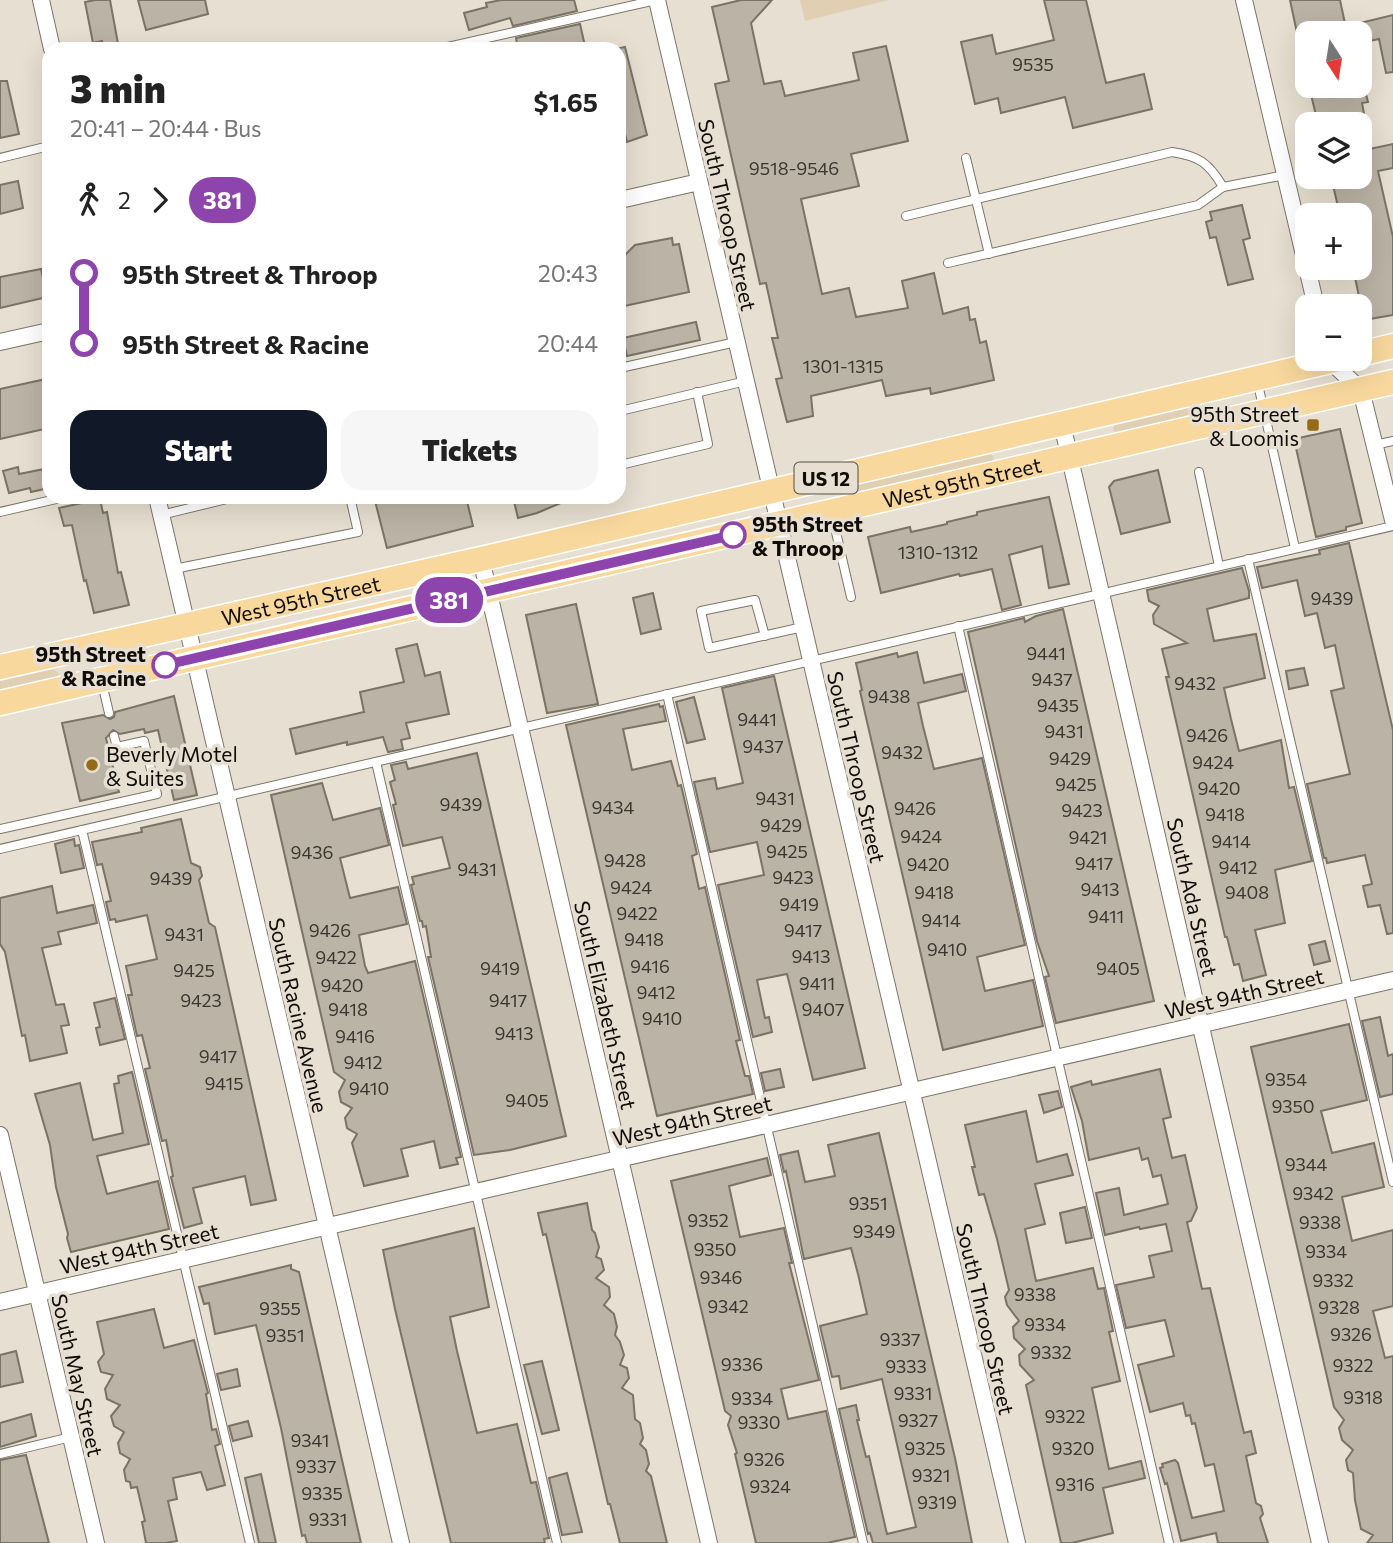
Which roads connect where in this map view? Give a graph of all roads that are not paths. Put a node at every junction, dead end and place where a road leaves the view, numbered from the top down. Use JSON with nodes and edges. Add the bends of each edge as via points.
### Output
{"nodes":[{"id":1,"x":41,"y":0,"type":"edge"},
{"id":2,"x":656,"y":0,"type":"edge"},
{"id":3,"x":1244,"y":0,"type":"edge"},
{"id":4,"x":50,"y":42,"type":"edge"},
{"id":5,"x":470,"y":42,"type":"edge"},
{"id":6,"x":42,"y":148,"type":"edge"},
{"id":7,"x":0,"y":158,"type":"edge"},
{"id":8,"x":966,"y":158,"type":"dead end"},
{"id":9,"x":1285,"y":175,"type":"junction"},
{"id":10,"x":699,"y":182,"type":"junction"},
{"id":11,"x":1223,"y":187,"type":"junction"},
{"id":12,"x":626,"y":199,"type":"edge"},
{"id":13,"x":976,"y":200,"type":"junction"},
{"id":14,"x":906,"y":216,"type":"dead end"},
{"id":15,"x":989,"y":254,"type":"junction"},
{"id":16,"x":948,"y":263,"type":"dead end"},
{"id":17,"x":1313,"y":294,"type":"edge"},
{"id":18,"x":42,"y":333,"type":"edge"},
{"id":19,"x":0,"y":342,"type":"edge"},
{"id":20,"x":736,"y":342,"type":"junction"},
{"id":21,"x":1393,"y":346,"type":"edge"},
{"id":22,"x":1372,"y":351,"type":"edge"},
{"id":23,"x":626,"y":367,"type":"edge"},
{"id":24,"x":1295,"y":369,"type":"edge"},
{"id":25,"x":1343,"y":371,"type":"edge"},
{"id":26,"x":1256,"y":378,"type":"junction"},
{"id":27,"x":746,"y":381,"type":"junction"},
{"id":28,"x":1393,"y":383,"type":"edge"},
{"id":29,"x":1361,"y":390,"type":"junction"},
{"id":30,"x":697,"y":392,"type":"junction"},
{"id":31,"x":626,"y":410,"type":"edge"},
{"id":32,"x":1264,"y":413,"type":"junction"},
{"id":33,"x":1062,"y":424,"type":"junction"},
{"id":34,"x":1393,"y":441,"type":"edge"},
{"id":35,"x":1374,"y":444,"type":"junction"},
{"id":36,"x":1070,"y":456,"type":"junction"},
{"id":37,"x":626,"y":464,"type":"edge"},
{"id":38,"x":1199,"y":472,"type":"dead end"},
{"id":39,"x":771,"y":491,"type":"junction"},
{"id":40,"x":42,"y":502,"type":"edge"},
{"id":41,"x":159,"y":504,"type":"edge"},
{"id":42,"x":206,"y":504,"type":"edge"},
{"id":43,"x":352,"y":504,"type":"edge"},
{"id":44,"x":0,"y":512,"type":"edge"},
{"id":45,"x":831,"y":512,"type":"junction"},
{"id":46,"x":161,"y":515,"type":"junction"},
{"id":47,"x":1393,"y":518,"type":"edge"},
{"id":48,"x":779,"y":524,"type":"junction"},
{"id":49,"x":1295,"y":548,"type":"junction"},
{"id":50,"x":481,"y":559,"type":"junction"},
{"id":51,"x":1248,"y":559,"type":"junction"},
{"id":52,"x":1219,"y":566,"type":"junction"},
{"id":53,"x":174,"y":569,"type":"junction"},
{"id":54,"x":488,"y":591,"type":"junction"},
{"id":55,"x":1101,"y":592,"type":"junction"},
{"id":56,"x":851,"y":597,"type":"dead end"},
{"id":57,"x":187,"y":624,"type":"junction"},
{"id":58,"x":958,"y":626,"type":"junction"},
{"id":59,"x":803,"y":627,"type":"junction"},
{"id":60,"x":765,"y":636,"type":"junction"},
{"id":61,"x":195,"y":659,"type":"junction"},
{"id":62,"x":811,"y":660,"type":"junction"},
{"id":63,"x":0,"y":667,"type":"edge"},
{"id":64,"x":101,"y":680,"type":"junction"},
{"id":65,"x":667,"y":694,"type":"junction"},
{"id":66,"x":0,"y":703,"type":"edge"},
{"id":67,"x":109,"y":713,"type":"dead end"},
{"id":68,"x":520,"y":727,"type":"junction"},
{"id":69,"x":114,"y":736,"type":"dead end"},
{"id":70,"x":376,"y":762,"type":"junction"},
{"id":71,"x":227,"y":797,"type":"junction"},
{"id":72,"x":0,"y":829,"type":"edge"},
{"id":73,"x":82,"y":830,"type":"junction"},
{"id":74,"x":0,"y":849,"type":"edge"},
{"id":75,"x":1393,"y":980,"type":"edge"},
{"id":76,"x":1349,"y":991,"type":"junction"},
{"id":77,"x":1201,"y":1025,"type":"junction"},
{"id":78,"x":1058,"y":1058,"type":"junction"},
{"id":79,"x":912,"y":1091,"type":"junction"},
{"id":80,"x":766,"y":1125,"type":"junction"},
{"id":81,"x":1,"y":1145,"type":"edge"},
{"id":82,"x":620,"y":1159,"type":"junction"},
{"id":83,"x":1393,"y":1182,"type":"edge"},
{"id":84,"x":475,"y":1192,"type":"junction"},
{"id":85,"x":327,"y":1226,"type":"junction"},
{"id":86,"x":184,"y":1259,"type":"junction"},
{"id":87,"x":37,"y":1293,"type":"junction"},
{"id":88,"x":0,"y":1302,"type":"edge"},
{"id":89,"x":71,"y":1437,"type":"junction"},
{"id":90,"x":0,"y":1454,"type":"edge"},
{"id":91,"x":96,"y":1543,"type":"edge"},
{"id":92,"x":250,"y":1543,"type":"edge"},
{"id":93,"x":401,"y":1543,"type":"edge"},
{"id":94,"x":557,"y":1543,"type":"edge"},
{"id":95,"x":709,"y":1543,"type":"edge"},
{"id":96,"x":863,"y":1543,"type":"edge"},
{"id":97,"x":1017,"y":1543,"type":"edge"},
{"id":98,"x":1169,"y":1543,"type":"edge"},
{"id":99,"x":1320,"y":1543,"type":"edge"}],
"edges":[{"from":1,"to":4,"type":"street"},
{"from":2,"to":5,"type":"lane"},
{"from":2,"to":10,"type":"street","name":"South Throop Street"},
{"from":3,"to":9,"type":"street"},
{"from":6,"to":7,"type":"lane"},
{"from":8,"to":13,"type":"lane"},
{"from":9,"to":11,"type":"lane"},
{"from":9,"to":17,"type":"street"},
{"from":10,"to":12,"type":"street"},
{"from":10,"to":20,"type":"street","name":"South Throop Street"},
{"from":11,"to":13,"type":"lane","via":[[1212,167],[1172,152]]},
{"from":11,"to":15,"type":"lane","via":[[1198,205]]},
{"from":13,"to":14,"type":"lane"},
{"from":13,"to":15,"type":"lane"},
{"from":15,"to":16,"type":"lane"},
{"from":18,"to":19,"type":"street"},
{"from":20,"to":23,"type":"lane"},
{"from":20,"to":27,"type":"street","name":"South Throop Street"},
{"from":21,"to":22,"type":"main road"},
{"from":24,"to":26,"type":"main road","name":"West 95th Street","number":"US 12"},
{"from":25,"to":29,"type":"street"},
{"from":26,"to":32,"type":"lane"},
{"from":26,"to":33,"type":"main road","name":"West 95th Street","number":"US 12"},
{"from":27,"to":30,"type":"lane"},
{"from":27,"to":39,"type":"street","name":"South Throop Street"},
{"from":28,"to":29,"type":"main road","name":"West 95th Street","number":"US 12"},
{"from":29,"to":32,"type":"main road","name":"West 95th Street","number":"US 12"},
{"from":29,"to":35,"type":"street"},
{"from":30,"to":31,"type":"lane"},
{"from":30,"to":37,"type":"lane","via":[[708,444]]},
{"from":32,"to":36,"type":"main road","name":"West 95th Street","number":"US 12"},
{"from":32,"to":49,"type":"lane"},
{"from":33,"to":36,"type":"street","name":"South Ada Street"},
{"from":33,"to":39,"type":"main road","name":"West 95th Street","number":"US 12"},
{"from":34,"to":35,"type":"lane"},
{"from":35,"to":47,"type":"street"},
{"from":36,"to":45,"type":"main road","name":"West 95th Street","number":"US 12"},
{"from":36,"to":55,"type":"street","name":"South Ada Street"},
{"from":38,"to":52,"type":"lane"},
{"from":39,"to":48,"type":"street","name":"South Throop Street"},
{"from":39,"to":50,"type":"main road","name":"West 95th Street","number":"US 12"},
{"from":40,"to":44,"type":"lane"},
{"from":41,"to":46,"type":"street","name":"South Racine Avenue"},
{"from":42,"to":46,"type":"lane"},
{"from":43,"to":53,"type":"lane","via":[[358,532]]},
{"from":45,"to":48,"type":"main road","name":"West 95th Street","number":"US 12"},
{"from":45,"to":56,"type":"lane"},
{"from":46,"to":53,"type":"street","name":"South Racine Avenue"},
{"from":47,"to":49,"type":"lane"},
{"from":48,"to":54,"type":"main road","name":"West 95th Street","number":"US 12"},
{"from":48,"to":59,"type":"street","name":"South Throop Street"},
{"from":49,"to":51,"type":"lane"},
{"from":50,"to":54,"type":"street","name":"South Elizabeth Street"},
{"from":50,"to":57,"type":"main road","name":"West 95th Street","number":"US 12"},
{"from":51,"to":52,"type":"lane"},
{"from":51,"to":76,"type":"lane"},
{"from":52,"to":55,"type":"lane"},
{"from":53,"to":57,"type":"street","name":"South Racine Avenue"},
{"from":54,"to":61,"type":"main road","name":"West 95th Street","number":"US 12"},
{"from":54,"to":68,"type":"street","name":"South Elizabeth Street"},
{"from":55,"to":58,"type":"lane"},
{"from":55,"to":77,"type":"street","name":"South Ada Street"},
{"from":57,"to":61,"type":"street","name":"South Racine Avenue"},
{"from":57,"to":63,"type":"main road","name":"West 95th Street","number":"US 12"},
{"from":58,"to":62,"type":"lane"},
{"from":58,"to":78,"type":"lane"},
{"from":59,"to":60,"type":"lane"},
{"from":59,"to":62,"type":"street","name":"South Throop Street"},
{"from":60,"to":60,"type":"lane","via":[[709,648],[701,611],[755,600]]},
{"from":61,"to":64,"type":"main road","name":"West 95th Street","number":"US 12"},
{"from":61,"to":71,"type":"street","name":"South Racine Avenue"},
{"from":62,"to":65,"type":"lane"},
{"from":62,"to":79,"type":"street","name":"South Throop Street"},
{"from":64,"to":66,"type":"main road","name":"West 95th Street","number":"US 12"},
{"from":64,"to":67,"type":"lane"},
{"from":65,"to":68,"type":"lane"},
{"from":65,"to":80,"type":"lane"},
{"from":68,"to":70,"type":"lane"},
{"from":68,"to":82,"type":"street","name":"South Elizabeth Street"},
{"from":69,"to":72,"type":"lane","via":[[117,747],[144,741],[157,794]]},
{"from":70,"to":71,"type":"lane"},
{"from":70,"to":84,"type":"lane"},
{"from":71,"to":73,"type":"lane"},
{"from":71,"to":85,"type":"street","name":"South Racine Avenue"},
{"from":73,"to":74,"type":"lane"},
{"from":73,"to":86,"type":"lane"},
{"from":75,"to":76,"type":"street","name":"West 94th Street"},
{"from":76,"to":77,"type":"street","name":"West 94th Street"},
{"from":76,"to":83,"type":"lane"},
{"from":77,"to":78,"type":"street","name":"West 94th Street"},
{"from":77,"to":99,"type":"street","name":"South Ada Street"},
{"from":78,"to":79,"type":"street","name":"West 94th Street"},
{"from":78,"to":98,"type":"lane"},
{"from":79,"to":80,"type":"street","name":"West 94th Street"},
{"from":79,"to":97,"type":"street","name":"South Throop Street"},
{"from":80,"to":82,"type":"street","name":"West 94th Street"},
{"from":80,"to":96,"type":"lane"},
{"from":81,"to":87,"type":"street","name":"South May Street"},
{"from":82,"to":84,"type":"street","name":"West 94th Street"},
{"from":82,"to":95,"type":"street","name":"South Elizabeth Street"},
{"from":84,"to":85,"type":"street","name":"West 94th Street"},
{"from":84,"to":94,"type":"lane"},
{"from":85,"to":86,"type":"street","name":"West 94th Street"},
{"from":85,"to":93,"type":"street","name":"South Racine Avenue"},
{"from":86,"to":87,"type":"street","name":"West 94th Street"},
{"from":86,"to":92,"type":"lane"},
{"from":87,"to":88,"type":"street","name":"West 94th Street"},
{"from":87,"to":89,"type":"street","name":"South May Street"},
{"from":89,"to":90,"type":"lane"},
{"from":89,"to":91,"type":"street","name":"South May Street"}]}
